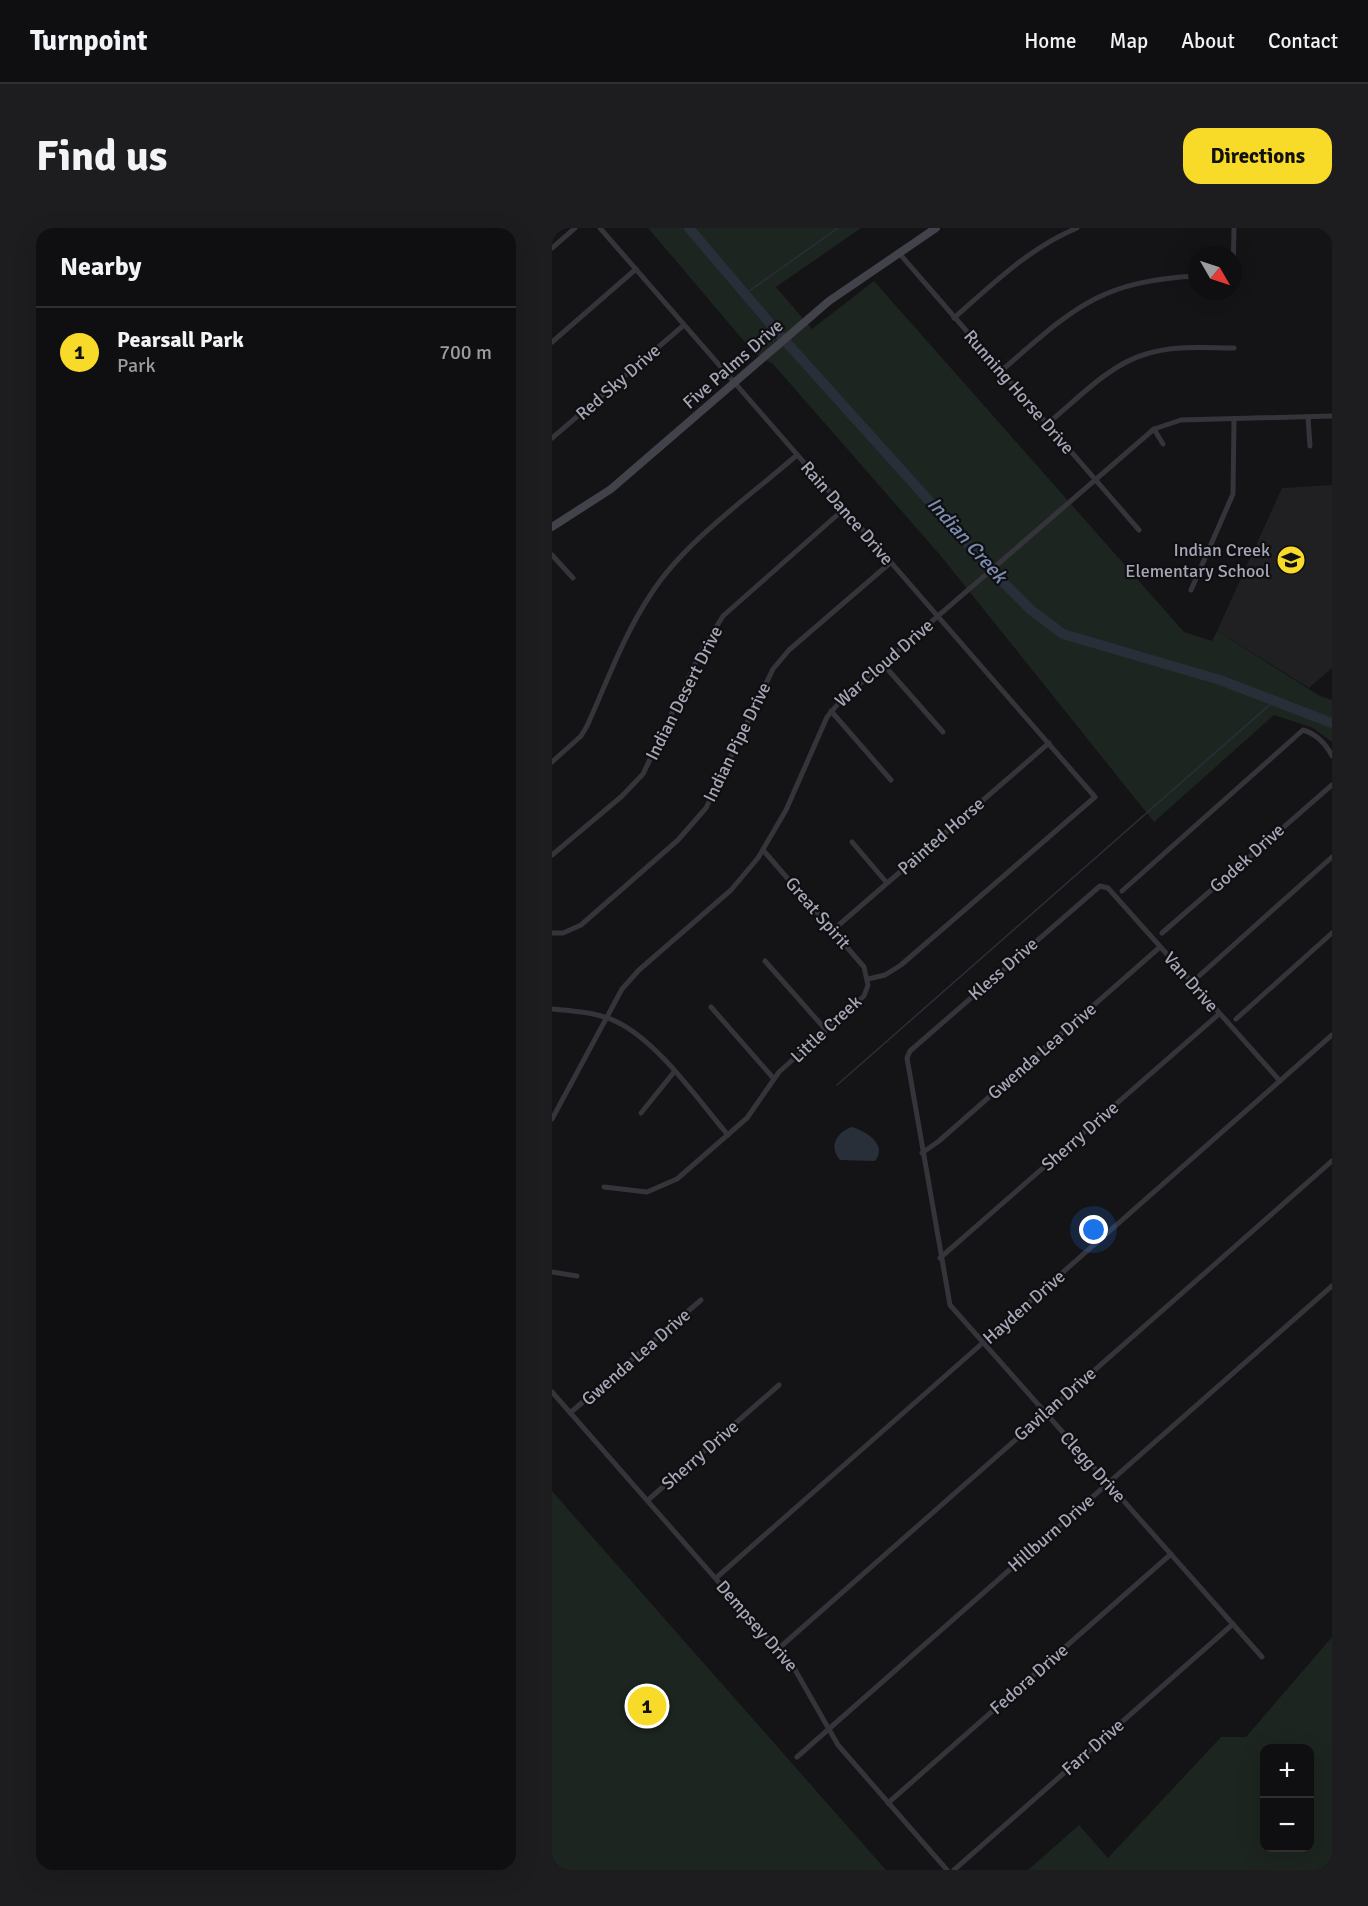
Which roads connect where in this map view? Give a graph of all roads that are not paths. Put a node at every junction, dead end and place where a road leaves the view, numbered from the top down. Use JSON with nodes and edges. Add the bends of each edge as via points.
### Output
{"nodes":[{"id":1,"x":575,"y":228,"type":"edge"},
{"id":2,"x":600,"y":228,"type":"edge"},
{"id":3,"x":936,"y":228,"type":"edge"},
{"id":4,"x":1077,"y":228,"type":"edge"},
{"id":5,"x":1233,"y":228,"type":"edge"},
{"id":6,"x":1233,"y":246,"type":"edge"},
{"id":7,"x":552,"y":248,"type":"edge"},
{"id":8,"x":899,"y":253,"type":"junction"},
{"id":9,"x":636,"y":269,"type":"junction"},
{"id":10,"x":1188,"y":276,"type":"edge"},
{"id":11,"x":954,"y":318,"type":"junction"},
{"id":12,"x":684,"y":325,"type":"junction"},
{"id":13,"x":552,"y":342,"type":"edge"},
{"id":14,"x":1234,"y":348,"type":"dead end"},
{"id":15,"x":1001,"y":371,"type":"junction"},
{"id":16,"x":734,"y":383,"type":"junction"},
{"id":17,"x":1332,"y":416,"type":"edge"},
{"id":18,"x":1308,"y":417,"type":"junction"},
{"id":19,"x":1233,"y":419,"type":"junction"},
{"id":20,"x":1047,"y":424,"type":"junction"},
{"id":21,"x":1154,"y":429,"type":"junction"},
{"id":22,"x":552,"y":438,"type":"edge"},
{"id":23,"x":1163,"y":444,"type":"dead end"},
{"id":24,"x":1310,"y":446,"type":"dead end"},
{"id":25,"x":797,"y":455,"type":"junction"},
{"id":26,"x":1094,"y":479,"type":"junction"},
{"id":27,"x":843,"y":509,"type":"junction"},
{"id":28,"x":552,"y":527,"type":"edge"},
{"id":29,"x":1139,"y":530,"type":"dead end"},
{"id":30,"x":552,"y":555,"type":"edge"},
{"id":31,"x":890,"y":563,"type":"junction"},
{"id":32,"x":573,"y":578,"type":"dead end"},
{"id":33,"x":1191,"y":590,"type":"dead end"},
{"id":34,"x":938,"y":617,"type":"junction"},
{"id":35,"x":883,"y":664,"type":"junction"},
{"id":36,"x":831,"y":711,"type":"junction"},
{"id":37,"x":943,"y":732,"type":"dead end"},
{"id":38,"x":1049,"y":743,"type":"junction"},
{"id":39,"x":1332,"y":756,"type":"edge"},
{"id":40,"x":552,"y":762,"type":"edge"},
{"id":41,"x":891,"y":780,"type":"dead end"},
{"id":42,"x":1332,"y":785,"type":"edge"},
{"id":43,"x":1095,"y":797,"type":"joint"},
{"id":44,"x":852,"y":842,"type":"dead end"},
{"id":45,"x":763,"y":850,"type":"junction"},
{"id":46,"x":552,"y":855,"type":"edge"},
{"id":47,"x":1332,"y":857,"type":"edge"},
{"id":48,"x":887,"y":883,"type":"junction"},
{"id":49,"x":1100,"y":886,"type":"joint"},
{"id":50,"x":1122,"y":891,"type":"dead end"},
{"id":51,"x":833,"y":930,"type":"junction"},
{"id":52,"x":552,"y":933,"type":"edge"},
{"id":53,"x":1162,"y":933,"type":"dead end"},
{"id":54,"x":1332,"y":933,"type":"edge"},
{"id":55,"x":1160,"y":947,"type":"junction"},
{"id":56,"x":765,"y":961,"type":"dead end"},
{"id":57,"x":1199,"y":976,"type":"dead end"},
{"id":58,"x":868,"y":979,"type":"junction"},
{"id":59,"x":711,"y":1007,"type":"dead end"},
{"id":60,"x":552,"y":1009,"type":"edge"},
{"id":61,"x":1219,"y":1014,"type":"junction"},
{"id":62,"x":607,"y":1018,"type":"junction"},
{"id":63,"x":1236,"y":1018,"type":"dead end"},
{"id":64,"x":826,"y":1030,"type":"junction"},
{"id":65,"x":1332,"y":1035,"type":"edge"},
{"id":66,"x":908,"y":1055,"type":"joint"},
{"id":67,"x":674,"y":1072,"type":"junction"},
{"id":68,"x":774,"y":1079,"type":"junction"},
{"id":69,"x":1280,"y":1081,"type":"junction"},
{"id":70,"x":641,"y":1113,"type":"dead end"},
{"id":71,"x":552,"y":1119,"type":"edge"},
{"id":72,"x":728,"y":1135,"type":"junction"},
{"id":73,"x":922,"y":1153,"type":"junction"},
{"id":74,"x":1332,"y":1161,"type":"edge"},
{"id":75,"x":604,"y":1187,"type":"dead end"},
{"id":76,"x":940,"y":1258,"type":"junction"},
{"id":77,"x":552,"y":1272,"type":"edge"},
{"id":78,"x":577,"y":1276,"type":"dead end"},
{"id":79,"x":1332,"y":1286,"type":"edge"},
{"id":80,"x":701,"y":1300,"type":"dead end"},
{"id":81,"x":983,"y":1343,"type":"junction"},
{"id":82,"x":779,"y":1385,"type":"dead end"},
{"id":83,"x":552,"y":1392,"type":"edge"},
{"id":84,"x":570,"y":1413,"type":"junction"},
{"id":85,"x":1045,"y":1413,"type":"junction"},
{"id":86,"x":1107,"y":1484,"type":"junction"},
{"id":87,"x":648,"y":1500,"type":"junction"},
{"id":88,"x":1171,"y":1554,"type":"junction"},
{"id":89,"x":716,"y":1578,"type":"junction"},
{"id":90,"x":1233,"y":1624,"type":"junction"},
{"id":91,"x":778,"y":1649,"type":"junction"},
{"id":92,"x":1262,"y":1657,"type":"dead end"},
{"id":93,"x":827,"y":1730,"type":"junction"},
{"id":94,"x":797,"y":1757,"type":"dead end"},
{"id":95,"x":888,"y":1803,"type":"junction"},
{"id":96,"x":947,"y":1870,"type":"edge"},
{"id":97,"x":954,"y":1870,"type":"edge"}],
"edges":[{"from":1,"to":7,"type":"street"},
{"from":2,"to":9,"type":"street","name":"Rain Dance Drive"},
{"from":3,"to":8,"type":"street","name":"Five Palms Drive"},
{"from":4,"to":11,"type":"street","via":[[1021,259]]},
{"from":5,"to":6,"type":"street"},
{"from":8,"to":11,"type":"street","name":"Running Horse Drive"},
{"from":8,"to":16,"type":"street","name":"Five Palms Drive","via":[[847,287]]},
{"from":9,"to":12,"type":"street","name":"Rain Dance Drive"},
{"from":9,"to":13,"type":"street"},
{"from":10,"to":15,"type":"street","via":[[1160,278],[1105,292],[1070,312]]},
{"from":11,"to":15,"type":"street","name":"Running Horse Drive"},
{"from":12,"to":16,"type":"street","name":"Rain Dance Drive"},
{"from":12,"to":22,"type":"street","name":"Red Sky Drive"},
{"from":14,"to":20,"type":"street","via":[[1160,350],[1135,358],[1112,371]]},
{"from":15,"to":20,"type":"street","name":"Running Horse Drive"},
{"from":16,"to":25,"type":"street","name":"Rain Dance Drive"},
{"from":16,"to":28,"type":"street","name":"Five Palms Drive","via":[[611,489]]},
{"from":17,"to":18,"type":"street","name":"War Cloud Drive"},
{"from":18,"to":19,"type":"street","name":"War Cloud Drive"},
{"from":18,"to":24,"type":"street"},
{"from":19,"to":21,"type":"street","name":"War Cloud Drive","via":[[1181,420]]},
{"from":19,"to":33,"type":"street","via":[[1233,494]]},
{"from":20,"to":26,"type":"street","name":"Running Horse Drive"},
{"from":21,"to":23,"type":"street"},
{"from":21,"to":26,"type":"street","name":"War Cloud Drive"},
{"from":25,"to":27,"type":"street","name":"Rain Dance Drive"},
{"from":25,"to":40,"type":"street","via":[[694,544],[660,581],[639,612],[587,726]]},
{"from":26,"to":29,"type":"street","name":"Running Horse Drive"},
{"from":26,"to":34,"type":"street","name":"War Cloud Drive"},
{"from":27,"to":31,"type":"street","name":"Rain Dance Drive"},
{"from":27,"to":46,"type":"street","name":"Indian Desert Drive","via":[[723,616],[701,652],[643,774]]},
{"from":30,"to":32,"type":"street"},
{"from":31,"to":34,"type":"street","name":"Rain Dance Drive"},
{"from":31,"to":52,"type":"street","name":"Indian Pipe Drive","via":[[789,650],[773,669],[706,808],[686,832],[581,925]]},
{"from":34,"to":35,"type":"street","name":"War Cloud Drive"},
{"from":34,"to":38,"type":"street","name":"Rain Dance Drive"},
{"from":35,"to":36,"type":"street","name":"War Cloud Drive"},
{"from":35,"to":37,"type":"street"},
{"from":36,"to":41,"type":"street"},
{"from":36,"to":45,"type":"street","name":"War Cloud Drive","via":[[786,810]]},
{"from":38,"to":43,"type":"street","name":"Rain Dance Drive"},
{"from":38,"to":48,"type":"street","name":"Painted Horse"},
{"from":39,"to":50,"type":"street","via":[[1323,742],[1303,730]]},
{"from":42,"to":53,"type":"street","name":"Godek Drive"},
{"from":43,"to":58,"type":"street","name":"Little Creek","via":[[901,965]]},
{"from":44,"to":48,"type":"street"},
{"from":45,"to":51,"type":"street","name":"Great Spirit"},
{"from":45,"to":62,"type":"street","name":"War Cloud Drive","via":[[731,890],[631,979]]},
{"from":47,"to":57,"type":"street"},
{"from":48,"to":51,"type":"street","name":"Painted Horse"},
{"from":49,"to":55,"type":"street","name":"Van Drive","via":[[1108,888]]},
{"from":49,"to":66,"type":"street","name":"Kless Drive"},
{"from":51,"to":58,"type":"street","name":"Great Spirit","via":[[861,962]]},
{"from":54,"to":63,"type":"street"},
{"from":55,"to":61,"type":"street","name":"Van Drive"},
{"from":55,"to":73,"type":"street","name":"Gwenda Lea Drive"},
{"from":56,"to":64,"type":"street"},
{"from":58,"to":64,"type":"street","name":"Little Creek","via":[[860,1001]]},
{"from":59,"to":68,"type":"street"},
{"from":60,"to":62,"type":"street"},
{"from":61,"to":69,"type":"street","name":"Van Drive"},
{"from":61,"to":76,"type":"street","name":"Sherry Drive"},
{"from":62,"to":67,"type":"street","via":[[636,1033]]},
{"from":62,"to":71,"type":"street","name":"War Cloud Drive"},
{"from":64,"to":68,"type":"street","name":"Little Creek"},
{"from":65,"to":69,"type":"street","name":"Hayden Drive"},
{"from":66,"to":73,"type":"street","name":"Clegg Drive"},
{"from":67,"to":70,"type":"street"},
{"from":67,"to":72,"type":"street"},
{"from":68,"to":72,"type":"street","name":"Little Creek","via":[[753,1111]]},
{"from":69,"to":81,"type":"street","name":"Hayden Drive"},
{"from":72,"to":75,"type":"street","name":"Little Creek","via":[[666,1186],[640,1192]]},
{"from":73,"to":76,"type":"street","name":"Clegg Drive"},
{"from":74,"to":85,"type":"street","name":"Gavilan Drive"},
{"from":76,"to":81,"type":"street","name":"Clegg Drive","via":[[949,1303]]},
{"from":77,"to":78,"type":"street"},
{"from":79,"to":86,"type":"street","name":"Hillburn Drive"},
{"from":80,"to":84,"type":"street","name":"Gwenda Lea Drive"},
{"from":81,"to":85,"type":"street","name":"Clegg Drive"},
{"from":81,"to":89,"type":"street","name":"Hayden Drive"},
{"from":82,"to":87,"type":"street","name":"Sherry Drive"},
{"from":83,"to":84,"type":"street","name":"Dempsey Drive"},
{"from":84,"to":87,"type":"street","name":"Dempsey Drive"},
{"from":85,"to":86,"type":"street","name":"Clegg Drive"},
{"from":85,"to":91,"type":"street","name":"Gavilan Drive"},
{"from":86,"to":88,"type":"street","name":"Clegg Drive"},
{"from":86,"to":93,"type":"street","name":"Hillburn Drive"},
{"from":87,"to":89,"type":"street","name":"Dempsey Drive"},
{"from":88,"to":90,"type":"street","name":"Clegg Drive"},
{"from":88,"to":95,"type":"street","name":"Fedora Drive"},
{"from":89,"to":91,"type":"street","name":"Dempsey Drive"},
{"from":90,"to":92,"type":"street","name":"Clegg Drive"},
{"from":90,"to":97,"type":"street","name":"Farr Drive"},
{"from":91,"to":93,"type":"street","name":"Dempsey Drive","via":[[806,1684]]},
{"from":93,"to":94,"type":"street","name":"Hillburn Drive"},
{"from":93,"to":95,"type":"street","name":"Dempsey Drive"},
{"from":95,"to":96,"type":"street","name":"Dempsey Drive"}]}
